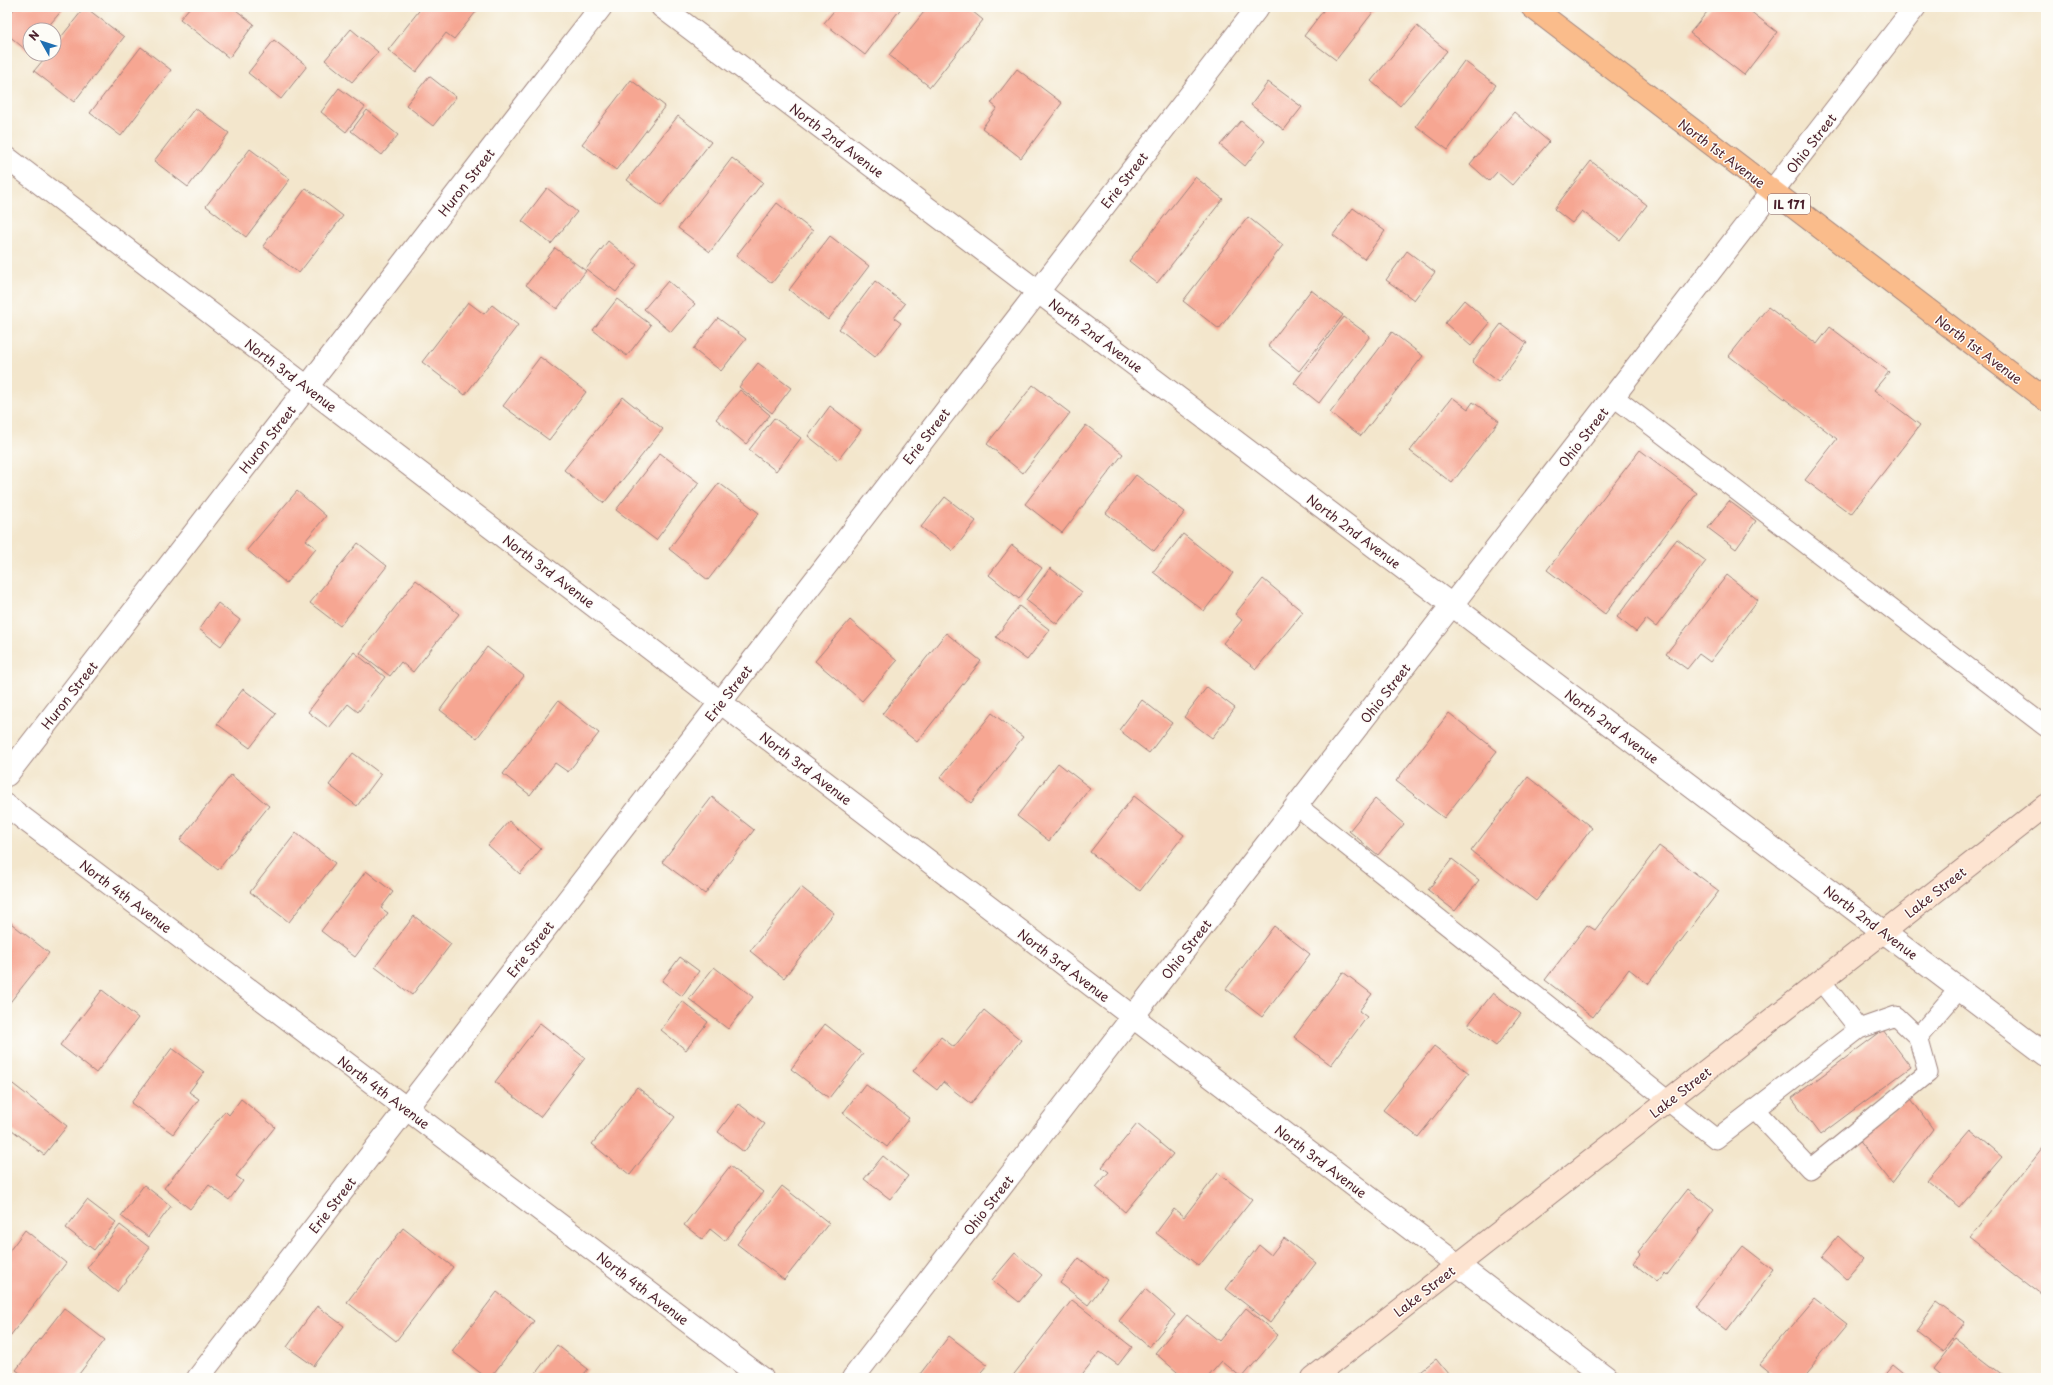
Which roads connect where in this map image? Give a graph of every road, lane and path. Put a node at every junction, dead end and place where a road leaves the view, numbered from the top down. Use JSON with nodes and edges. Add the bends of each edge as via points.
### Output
{"nodes":[{"id":1,"x":601,"y":7,"type":"edge"},
{"id":2,"x":662,"y":7,"type":"edge"},
{"id":3,"x":1258,"y":7,"type":"edge"},
{"id":4,"x":1532,"y":7,"type":"edge"},
{"id":5,"x":1915,"y":7,"type":"edge"},
{"id":6,"x":7,"y":158,"type":"edge"},
{"id":7,"x":1773,"y":192,"type":"junction"},
{"id":8,"x":1038,"y":292,"type":"junction"},
{"id":9,"x":307,"y":387,"type":"junction"},
{"id":10,"x":1614,"y":396,"type":"junction"},
{"id":11,"x":2046,"y":400,"type":"edge"},
{"id":12,"x":1453,"y":606,"type":"junction"},
{"id":13,"x":720,"y":702,"type":"junction"},
{"id":14,"x":2046,"y":727,"type":"edge"},
{"id":15,"x":7,"y":775,"type":"edge"},
{"id":16,"x":2046,"y":804,"type":"edge"},
{"id":17,"x":7,"y":806,"type":"edge"},
{"id":18,"x":1296,"y":806,"type":"junction"},
{"id":19,"x":1883,"y":932,"type":"junction"},
{"id":20,"x":1821,"y":981,"type":"junction"},
{"id":21,"x":1959,"y":989,"type":"junction"},
{"id":22,"x":1133,"y":1018,"type":"junction"},
{"id":23,"x":1859,"y":1030,"type":"junction"},
{"id":24,"x":1918,"y":1037,"type":"junction"},
{"id":25,"x":2046,"y":1055,"type":"edge"},
{"id":26,"x":1669,"y":1101,"type":"junction"},
{"id":27,"x":406,"y":1109,"type":"junction"},
{"id":28,"x":1754,"y":1109,"type":"junction"},
{"id":29,"x":1457,"y":1265,"type":"junction"},
{"id":30,"x":198,"y":1378,"type":"edge"},
{"id":31,"x":762,"y":1378,"type":"edge"},
{"id":32,"x":854,"y":1378,"type":"edge"},
{"id":33,"x":1313,"y":1378,"type":"edge"},
{"id":34,"x":1606,"y":1378,"type":"edge"}],
"edges":[{"from":1,"to":9,"type":"street","name":"Huron Street"},
{"from":2,"to":8,"type":"street","name":"North 2nd Avenue"},
{"from":3,"to":8,"type":"street","name":"Erie Street"},
{"from":4,"to":7,"type":"main road","name":"North 1st Avenue","number":"IL 171"},
{"from":5,"to":7,"type":"street","name":"Ohio Street"},
{"from":6,"to":9,"type":"street","name":"North 3rd Avenue"},
{"from":7,"to":10,"type":"street","name":"Ohio Street"},
{"from":7,"to":11,"type":"main road","name":"North 1st Avenue","number":"IL 171"},
{"from":8,"to":12,"type":"street","name":"North 2nd Avenue"},
{"from":8,"to":13,"type":"street","name":"Erie Street"},
{"from":9,"to":13,"type":"street","name":"North 3rd Avenue"},
{"from":9,"to":15,"type":"street","name":"Huron Street"},
{"from":10,"to":12,"type":"street","name":"Ohio Street"},
{"from":10,"to":14,"type":"lane"},
{"from":12,"to":18,"type":"street","name":"Ohio Street"},
{"from":12,"to":19,"type":"street","name":"North 2nd Avenue"},
{"from":13,"to":22,"type":"street","name":"North 3rd Avenue"},
{"from":13,"to":27,"type":"street","name":"Erie Street"},
{"from":16,"to":19,"type":"main road","name":"Lake Street"},
{"from":17,"to":27,"type":"street","name":"North 4th Avenue"},
{"from":18,"to":22,"type":"street","name":"Ohio Street"},
{"from":18,"to":26,"type":"lane"},
{"from":19,"to":20,"type":"main road","name":"Lake Street"},
{"from":19,"to":21,"type":"street","name":"North 2nd Avenue"},
{"from":20,"to":23,"type":"lane"},
{"from":20,"to":26,"type":"main road","name":"Lake Street"},
{"from":21,"to":24,"type":"lane"},
{"from":21,"to":25,"type":"street","name":"North 2nd Avenue"},
{"from":22,"to":29,"type":"street","name":"North 3rd Avenue"},
{"from":22,"to":32,"type":"street","name":"Ohio Street"},
{"from":23,"to":24,"type":"lane","via":[[1896,1016]]},
{"from":23,"to":28,"type":"lane"},
{"from":24,"to":28,"type":"lane","via":[[1928,1073],[1810,1169]]},
{"from":26,"to":28,"type":"lane","via":[[1716,1139]]},
{"from":26,"to":29,"type":"main road","name":"Lake Street"},
{"from":27,"to":30,"type":"street","name":"Erie Street"},
{"from":27,"to":31,"type":"street","name":"North 4th Avenue"},
{"from":29,"to":33,"type":"main road","name":"Lake Street"},
{"from":29,"to":34,"type":"street","name":"North 3rd Avenue"}]}
